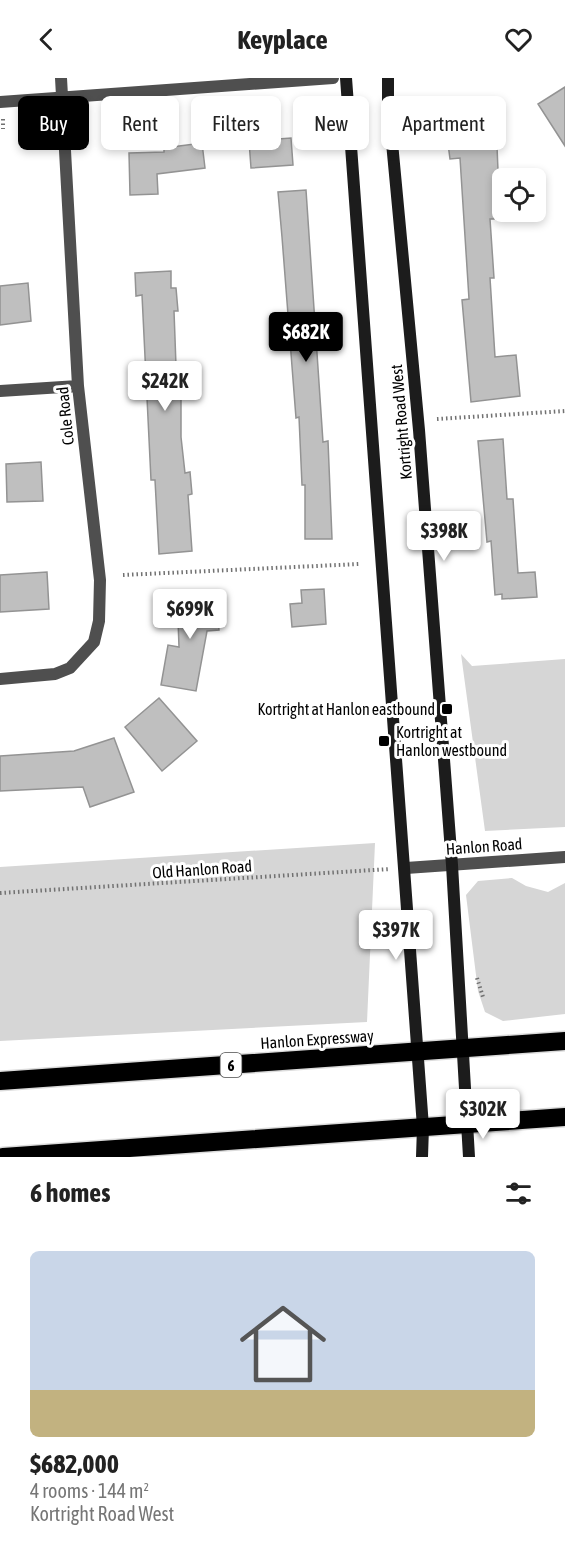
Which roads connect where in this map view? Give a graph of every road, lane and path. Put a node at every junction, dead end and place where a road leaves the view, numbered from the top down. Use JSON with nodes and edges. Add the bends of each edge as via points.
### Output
{"nodes":[{"id":1,"x":61,"y":78,"type":"edge"},
{"id":2,"x":333,"y":78,"type":"edge"},
{"id":3,"x":346,"y":78,"type":"edge"},
{"id":4,"x":388,"y":78,"type":"edge"},
{"id":5,"x":63,"y":96,"type":"edge"},
{"id":6,"x":89,"y":96,"type":"edge"},
{"id":7,"x":18,"y":101,"type":"edge"},
{"id":8,"x":0,"y":102,"type":"edge"},
{"id":9,"x":3,"y":119,"type":"dead end"},
{"id":10,"x":3,"y":129,"type":"dead end"},
{"id":11,"x":66,"y":150,"type":"edge"},
{"id":12,"x":78,"y":386,"type":"junction"},
{"id":13,"x":0,"y":391,"type":"edge"},
{"id":14,"x":565,"y":411,"type":"edge"},
{"id":15,"x":437,"y":419,"type":"dead end"},
{"id":16,"x":359,"y":564,"type":"dead end"},
{"id":17,"x":123,"y":575,"type":"dead end"},
{"id":18,"x":0,"y":679,"type":"edge"},
{"id":19,"x":565,"y":857,"type":"edge"},
{"id":20,"x":452,"y":865,"type":"junction"},
{"id":21,"x":406,"y":868,"type":"junction"},
{"id":22,"x":0,"y":893,"type":"edge"},
{"id":23,"x":565,"y":1041,"type":"edge"},
{"id":24,"x":462,"y":1048,"type":"junction"},
{"id":25,"x":416,"y":1052,"type":"junction"},
{"id":26,"x":0,"y":1081,"type":"edge"},
{"id":27,"x":565,"y":1117,"type":"edge"},
{"id":28,"x":468,"y":1123,"type":"junction"},
{"id":29,"x":423,"y":1127,"type":"junction"},
{"id":30,"x":3,"y":1157,"type":"edge"},
{"id":31,"x":422,"y":1157,"type":"edge"},
{"id":32,"x":469,"y":1157,"type":"edge"}],
"edges":[{"from":1,"to":5,"type":"street","name":"Cole Road"},
{"from":2,"to":6,"type":"street"},
{"from":3,"to":21,"type":"street","name":"Kortright Road West"},
{"from":4,"to":20,"type":"street","name":"Kortright Road West"},
{"from":7,"to":8,"type":"street"},
{"from":9,"to":10,"type":"path"},
{"from":11,"to":12,"type":"street","name":"Cole Road"},
{"from":12,"to":13,"type":"street"},
{"from":12,"to":18,"type":"street","name":"Cole Road","via":[[99,580],[99,621],[94,642],[70,668],[55,674]]},
{"from":14,"to":15,"type":"path"},
{"from":16,"to":17,"type":"path"},
{"from":19,"to":20,"type":"street","name":"Hanlon Road"},
{"from":20,"to":21,"type":"street","name":"Hanlon Road"},
{"from":20,"to":24,"type":"street","name":"Kortright Road West"},
{"from":21,"to":22,"type":"path","name":"Old Hanlon Road"},
{"from":21,"to":25,"type":"street","name":"Kortright Road West"},
{"from":23,"to":24,"type":"highway","name":"Hanlon Expressway","number":"6"},
{"from":24,"to":25,"type":"highway","name":"Hanlon Expressway","number":"6"},
{"from":24,"to":28,"type":"street","name":"Kortright Road West"},
{"from":25,"to":26,"type":"highway","name":"Hanlon Expressway","number":"6"},
{"from":25,"to":29,"type":"street","name":"Kortright Road West"},
{"from":27,"to":28,"type":"highway"},
{"from":28,"to":29,"type":"highway"},
{"from":28,"to":32,"type":"street","name":"Kortright Road West"},
{"from":29,"to":30,"type":"highway"},
{"from":29,"to":31,"type":"street","name":"Kortright Road West"}]}
